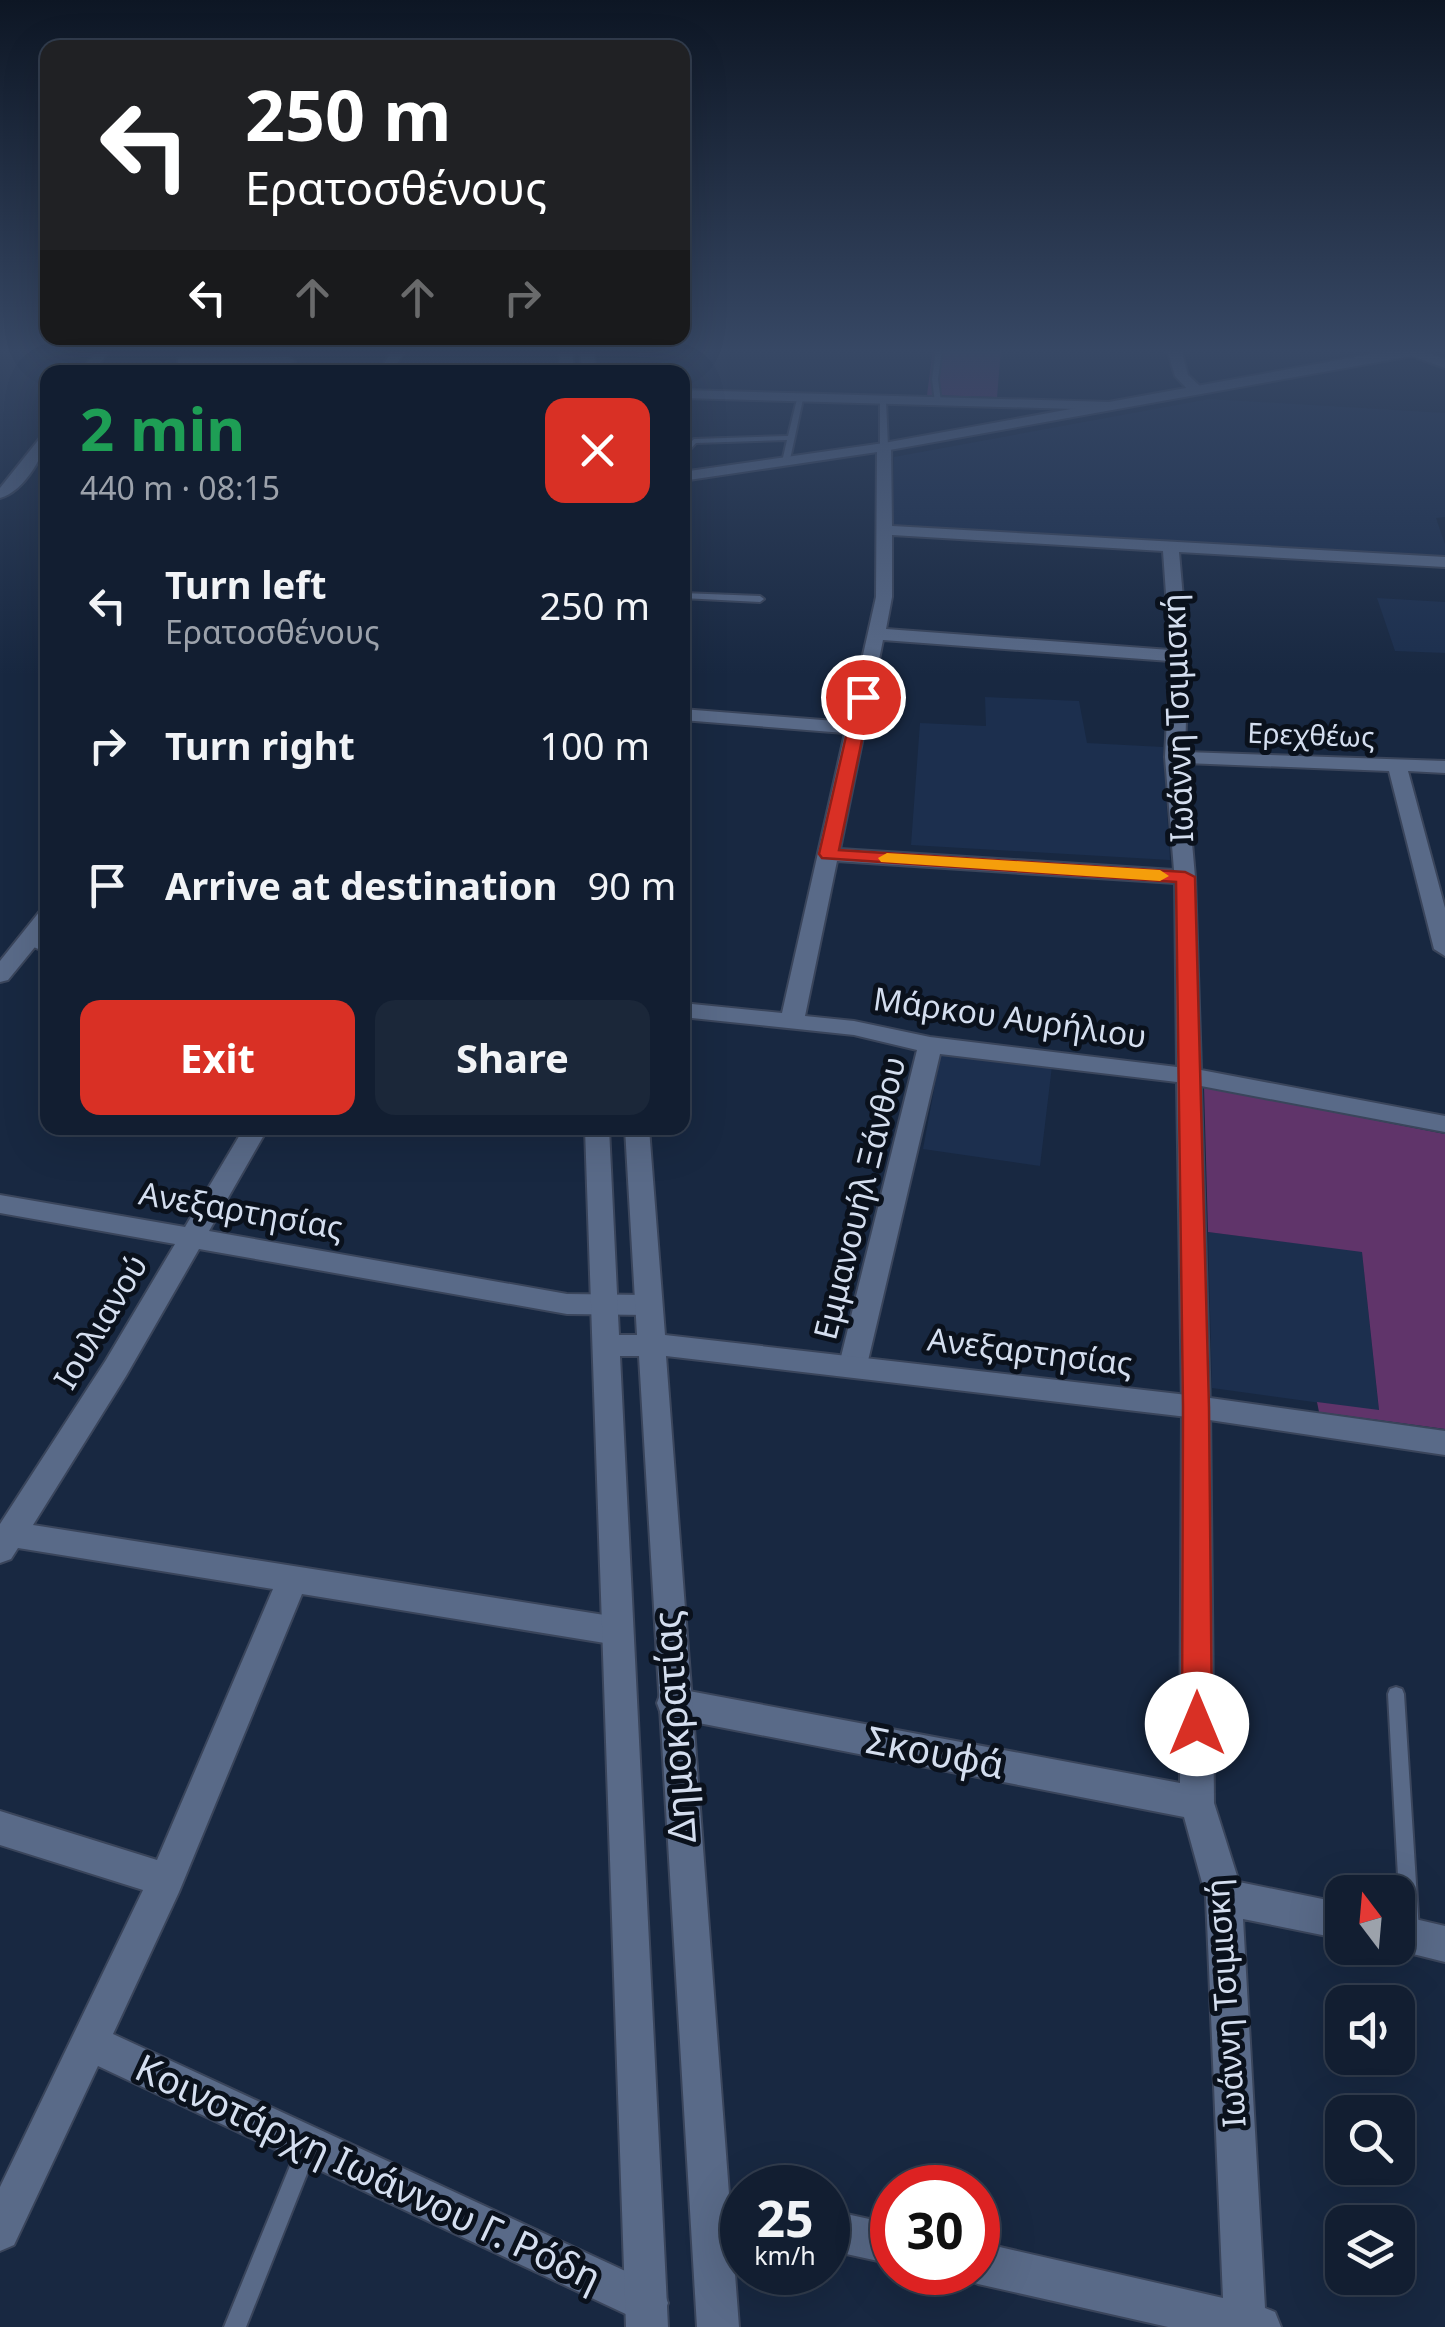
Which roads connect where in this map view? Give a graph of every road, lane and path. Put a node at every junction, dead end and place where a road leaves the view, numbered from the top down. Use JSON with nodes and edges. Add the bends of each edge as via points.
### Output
{"nodes":[{"id":1,"x":31,"y":458,"type":"edge"},
{"id":2,"x":787,"y":458,"type":"edge"},
{"id":3,"x":815,"y":458,"type":"edge"},
{"id":4,"x":884,"y":458,"type":"edge"},
{"id":5,"x":786,"y":462,"type":"junction"},
{"id":6,"x":690,"y":475,"type":"edge"},
{"id":7,"x":1,"y":494,"type":"edge"},
{"id":8,"x":884,"y":530,"type":"junction"},
{"id":9,"x":1172,"y":548,"type":"junction"},
{"id":10,"x":1445,"y":562,"type":"edge"},
{"id":11,"x":690,"y":595,"type":"edge"},
{"id":12,"x":760,"y":599,"type":"dead end"},
{"id":13,"x":877,"y":634,"type":"junction"},
{"id":14,"x":1179,"y":656,"type":"junction"},
{"id":15,"x":690,"y":715,"type":"edge"},
{"id":16,"x":856,"y":728,"type":"junction"},
{"id":17,"x":1174,"y":757,"type":"junction"},
{"id":18,"x":1398,"y":765,"type":"junction"},
{"id":19,"x":1445,"y":767,"type":"edge"},
{"id":20,"x":828,"y":854,"type":"junction"},
{"id":21,"x":1185,"y":877,"type":"junction"},
{"id":22,"x":38,"y":946,"type":"edge"},
{"id":23,"x":1445,"y":949,"type":"edge"},
{"id":24,"x":0,"y":974,"type":"edge"},
{"id":25,"x":690,"y":1011,"type":"edge"},
{"id":26,"x":792,"y":1022,"type":"junction"},
{"id":27,"x":930,"y":1045,"type":"junction"},
{"id":28,"x":1189,"y":1076,"type":"junction"},
{"id":29,"x":1445,"y":1124,"type":"edge"},
{"id":30,"x":252,"y":1135,"type":"edge"},
{"id":31,"x":597,"y":1135,"type":"edge"},
{"id":32,"x":637,"y":1135,"type":"edge"},
{"id":33,"x":0,"y":1204,"type":"edge"},
{"id":34,"x":192,"y":1238,"type":"junction"},
{"id":35,"x":648,"y":1304,"type":"junction"},
{"id":36,"x":604,"y":1307,"type":"junction"},
{"id":37,"x":650,"y":1344,"type":"junction"},
{"id":38,"x":606,"y":1346,"type":"junction"},
{"id":39,"x":853,"y":1365,"type":"junction"},
{"id":40,"x":1196,"y":1407,"type":"junction"},
{"id":41,"x":1445,"y":1442,"type":"edge"},
{"id":42,"x":5,"y":1542,"type":"edge"},
{"id":43,"x":293,"y":1579,"type":"junction"},
{"id":44,"x":617,"y":1631,"type":"junction"},
{"id":45,"x":1396,"y":1694,"type":"dead end"},
{"id":46,"x":674,"y":1703,"type":"junction"},
{"id":47,"x":1197,"y":1803,"type":"junction"},
{"id":48,"x":0,"y":1828,"type":"edge"},
{"id":49,"x":166,"y":1880,"type":"junction"},
{"id":50,"x":1224,"y":1897,"type":"junction"},
{"id":51,"x":1325,"y":1918,"type":"edge"},
{"id":52,"x":1418,"y":1937,"type":"edge"},
{"id":53,"x":90,"y":2043,"type":"junction"},
{"id":54,"x":309,"y":2144,"type":"junction"},
{"id":55,"x":721,"y":2165,"type":"edge"},
{"id":56,"x":0,"y":2232,"type":"edge"},
{"id":57,"x":1000,"y":2268,"type":"edge"},
{"id":58,"x":721,"y":2295,"type":"edge"},
{"id":59,"x":647,"y":2315,"type":"edge"},
{"id":60,"x":1252,"y":2325,"type":"edge"},
{"id":61,"x":235,"y":2327,"type":"edge"},
{"id":62,"x":718,"y":2327,"type":"edge"}],
"edges":[{"from":1,"to":7,"type":"street"},
{"from":2,"to":5,"type":"lane"},
{"from":3,"to":5,"type":"street"},
{"from":4,"to":8,"type":"street"},
{"from":5,"to":6,"type":"street"},
{"from":8,"to":9,"type":"street"},
{"from":8,"to":13,"type":"street"},
{"from":9,"to":10,"type":"street"},
{"from":9,"to":14,"type":"street","name":"Ιωάννη Τσιμισκή"},
{"from":11,"to":12,"type":"lane"},
{"from":13,"to":14,"type":"street"},
{"from":13,"to":16,"type":"street"},
{"from":14,"to":17,"type":"street","name":"Ιωάννη Τσιμισκή"},
{"from":15,"to":16,"type":"street"},
{"from":16,"to":20,"type":"street"},
{"from":17,"to":18,"type":"street","name":"Ερεχθέως"},
{"from":17,"to":21,"type":"street","name":"Ιωάννη Τσιμισκή"},
{"from":18,"to":19,"type":"street","name":"Ερεχθέως"},
{"from":18,"to":23,"type":"street"},
{"from":20,"to":21,"type":"street"},
{"from":20,"to":26,"type":"street"},
{"from":21,"to":28,"type":"street","name":"Ιωάννη Τσιμισκή"},
{"from":22,"to":24,"type":"street"},
{"from":25,"to":26,"type":"street","name":"Μάρκου Αυρήλιου"},
{"from":26,"to":27,"type":"street","name":"Μάρκου Αυρήλιου"},
{"from":27,"to":28,"type":"street","name":"Μάρκου Αυρήλιου"},
{"from":27,"to":39,"type":"street","name":"Εμμανουήλ Ξάνθου"},
{"from":28,"to":29,"type":"street","name":"Μάρκου Αυρήλιου"},
{"from":28,"to":40,"type":"street","name":"Ιωάννη Τσιμισκή"},
{"from":30,"to":34,"type":"street","name":"Ιουλιανού"},
{"from":31,"to":36,"type":"street","name":"Δημοκρατίας"},
{"from":32,"to":35,"type":"street","name":"Δημοκρατίας"},
{"from":33,"to":34,"type":"street","name":"Ανεξαρτησίας"},
{"from":34,"to":36,"type":"street","name":"Ανεξαρτησίας"},
{"from":34,"to":42,"type":"street","name":"Ιουλιανού"},
{"from":35,"to":36,"type":"street","name":"Ανεξαρτησίας"},
{"from":35,"to":37,"type":"street","name":"Δημοκρατίας"},
{"from":36,"to":38,"type":"street","name":"Δημοκρατίας"},
{"from":37,"to":38,"type":"street","name":"Ανεξαρτησίας"},
{"from":37,"to":39,"type":"street","name":"Ανεξαρτησίας"},
{"from":37,"to":46,"type":"street","name":"Δημοκρατίας"},
{"from":38,"to":44,"type":"street","name":"Δημοκρατίας"},
{"from":39,"to":40,"type":"street","name":"Ανεξαρτησίας"},
{"from":40,"to":41,"type":"street","name":"Ανεξαρτησίας"},
{"from":40,"to":47,"type":"street","name":"Ιωάννη Τσιμισκή"},
{"from":42,"to":43,"type":"street"},
{"from":43,"to":44,"type":"street"},
{"from":43,"to":49,"type":"street"},
{"from":44,"to":59,"type":"street","name":"Δημοκρατίας"},
{"from":45,"to":52,"type":"lane"},
{"from":46,"to":47,"type":"street","name":"Σκουφά"},
{"from":46,"to":55,"type":"street","name":"Δημοκρατίας"},
{"from":47,"to":50,"type":"street","name":"Ιωάννη Τσιμισκή"},
{"from":48,"to":49,"type":"street"},
{"from":49,"to":53,"type":"street"},
{"from":50,"to":51,"type":"street"},
{"from":50,"to":60,"type":"street","name":"Ιωάννη Τσιμισκή"},
{"from":53,"to":54,"type":"street","name":"Κοινοτάρχη Ιωάννου Γ. Ρόδη"},
{"from":53,"to":56,"type":"street"},
{"from":54,"to":59,"type":"street","name":"Κοινοτάρχη Ιωάννου Γ. Ρόδη"},
{"from":54,"to":61,"type":"lane"},
{"from":57,"to":60,"type":"street"},
{"from":58,"to":62,"type":"street","name":"Δημοκρατίας"}]}
